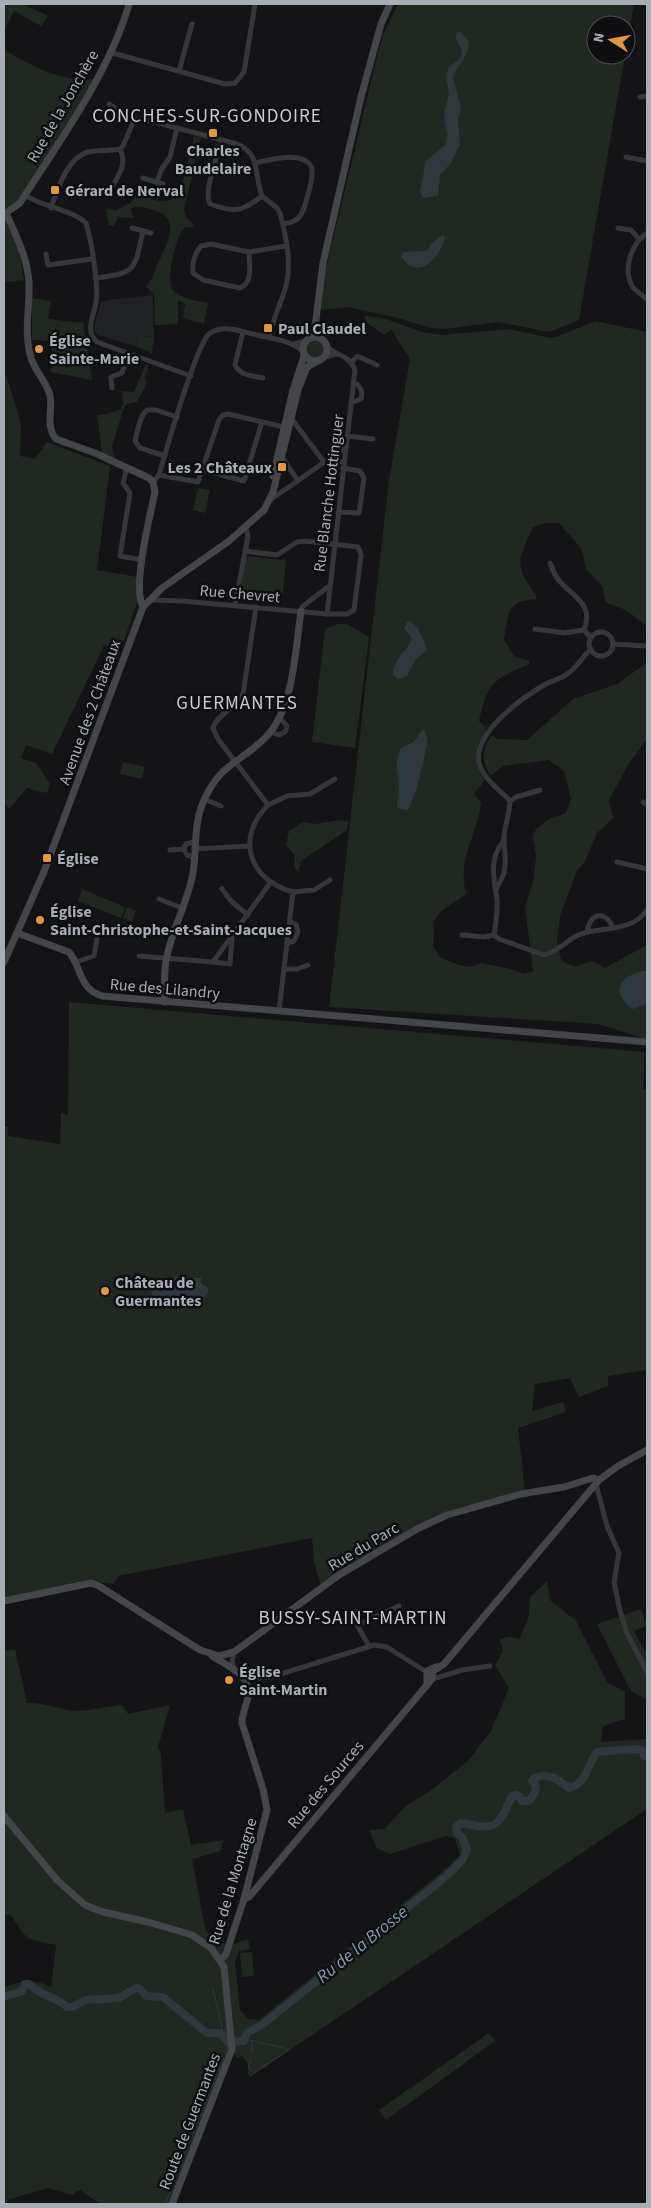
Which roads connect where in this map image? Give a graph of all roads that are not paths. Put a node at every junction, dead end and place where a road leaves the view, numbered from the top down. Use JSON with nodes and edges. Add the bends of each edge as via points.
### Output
{"nodes":[{"id":1,"x":129,"y":4,"type":"edge"},
{"id":2,"x":255,"y":4,"type":"edge"},
{"id":3,"x":390,"y":4,"type":"edge"},
{"id":4,"x":192,"y":24,"type":"dead end"},
{"id":5,"x":109,"y":52,"type":"junction"},
{"id":6,"x":179,"y":72,"type":"junction"},
{"id":7,"x":640,"y":96,"type":"dead end"},
{"id":8,"x":647,"y":96,"type":"edge"},
{"id":9,"x":110,"y":104,"type":"dead end"},
{"id":10,"x":134,"y":120,"type":"junction"},
{"id":11,"x":177,"y":128,"type":"junction"},
{"id":12,"x":222,"y":140,"type":"junction"},
{"id":13,"x":120,"y":149,"type":"junction"},
{"id":14,"x":626,"y":157,"type":"dead end"},
{"id":15,"x":647,"y":161,"type":"edge"},
{"id":16,"x":255,"y":163,"type":"junction"},
{"id":17,"x":143,"y":178,"type":"dead end"},
{"id":18,"x":157,"y":182,"type":"junction"},
{"id":19,"x":164,"y":184,"type":"dead end"},
{"id":20,"x":112,"y":187,"type":"dead end"},
{"id":21,"x":25,"y":195,"type":"junction"},
{"id":22,"x":262,"y":196,"type":"junction"},
{"id":23,"x":51,"y":208,"type":"junction"},
{"id":24,"x":5,"y":213,"type":"edge"},
{"id":25,"x":283,"y":224,"type":"junction"},
{"id":26,"x":132,"y":228,"type":"dead end"},
{"id":27,"x":618,"y":228,"type":"dead end"},
{"id":28,"x":143,"y":231,"type":"junction"},
{"id":29,"x":151,"y":233,"type":"dead end"},
{"id":30,"x":647,"y":233,"type":"edge"},
{"id":31,"x":638,"y":239,"type":"junction"},
{"id":32,"x":286,"y":246,"type":"junction"},
{"id":33,"x":249,"y":252,"type":"junction"},
{"id":34,"x":46,"y":254,"type":"dead end"},
{"id":35,"x":92,"y":260,"type":"junction"},
{"id":36,"x":95,"y":278,"type":"junction"},
{"id":37,"x":647,"y":299,"type":"edge"},
{"id":38,"x":315,"y":321,"type":"junction"},
{"id":39,"x":243,"y":332,"type":"junction"},
{"id":40,"x":268,"y":338,"type":"junction"},
{"id":41,"x":307,"y":339,"type":"junction"},
{"id":42,"x":322,"y":339,"type":"junction"},
{"id":43,"x":293,"y":344,"type":"junction"},
{"id":44,"x":327,"y":347,"type":"junction"},
{"id":45,"x":129,"y":353,"type":"junction"},
{"id":46,"x":304,"y":354,"type":"junction"},
{"id":47,"x":338,"y":354,"type":"junction"},
{"id":48,"x":325,"y":356,"type":"junction"},
{"id":49,"x":318,"y":361,"type":"junction"},
{"id":50,"x":352,"y":362,"type":"junction"},
{"id":51,"x":377,"y":365,"type":"dead end"},
{"id":52,"x":191,"y":376,"type":"junction"},
{"id":53,"x":263,"y":378,"type":"dead end"},
{"id":54,"x":354,"y":382,"type":"junction"},
{"id":55,"x":112,"y":388,"type":"dead end"},
{"id":56,"x":351,"y":403,"type":"junction"},
{"id":57,"x":177,"y":417,"type":"junction"},
{"id":58,"x":291,"y":418,"type":"junction"},
{"id":59,"x":262,"y":422,"type":"junction"},
{"id":60,"x":284,"y":427,"type":"junction"},
{"id":61,"x":347,"y":436,"type":"junction"},
{"id":62,"x":373,"y":439,"type":"dead end"},
{"id":63,"x":346,"y":447,"type":"junction"},
{"id":64,"x":165,"y":456,"type":"junction"},
{"id":65,"x":279,"y":459,"type":"junction"},
{"id":66,"x":326,"y":461,"type":"junction"},
{"id":67,"x":344,"y":465,"type":"junction"},
{"id":68,"x":127,"y":467,"type":"junction"},
{"id":69,"x":203,"y":470,"type":"junction"},
{"id":70,"x":159,"y":475,"type":"junction"},
{"id":71,"x":298,"y":480,"type":"junction"},
{"id":72,"x":153,"y":482,"type":"junction"},
{"id":73,"x":270,"y":500,"type":"junction"},
{"id":74,"x":338,"y":512,"type":"junction"},
{"id":75,"x":258,"y":516,"type":"junction"},
{"id":76,"x":246,"y":528,"type":"junction"},
{"id":77,"x":334,"y":544,"type":"junction"},
{"id":78,"x":245,"y":552,"type":"junction"},
{"id":79,"x":142,"y":560,"type":"junction"},
{"id":80,"x":550,"y":563,"type":"dead end"},
{"id":81,"x":329,"y":586,"type":"junction"},
{"id":82,"x":150,"y":600,"type":"junction"},
{"id":83,"x":235,"y":605,"type":"junction"},
{"id":84,"x":143,"y":607,"type":"junction"},
{"id":85,"x":256,"y":607,"type":"junction"},
{"id":86,"x":301,"y":611,"type":"junction"},
{"id":87,"x":327,"y":614,"type":"junction"},
{"id":88,"x":535,"y":629,"type":"dead end"},
{"id":89,"x":584,"y":630,"type":"junction"},
{"id":90,"x":591,"y":638,"type":"junction"},
{"id":91,"x":613,"y":644,"type":"junction"},
{"id":92,"x":647,"y":646,"type":"edge"},
{"id":93,"x":591,"y":650,"type":"junction"},
{"id":94,"x":280,"y":718,"type":"junction"},
{"id":95,"x":271,"y":732,"type":"junction"},
{"id":96,"x":234,"y":760,"type":"junction"},
{"id":97,"x":335,"y":779,"type":"dead end"},
{"id":98,"x":540,"y":790,"type":"dead end"},
{"id":99,"x":204,"y":798,"type":"junction"},
{"id":100,"x":510,"y":801,"type":"junction"},
{"id":101,"x":268,"y":805,"type":"junction"},
{"id":102,"x":221,"y":806,"type":"dead end"},
{"id":103,"x":504,"y":840,"type":"junction"},
{"id":104,"x":250,"y":846,"type":"junction"},
{"id":105,"x":184,"y":849,"type":"junction"},
{"id":106,"x":194,"y":849,"type":"junction"},
{"id":107,"x":170,"y":850,"type":"dead end"},
{"id":108,"x":617,"y":862,"type":"dead end"},
{"id":109,"x":647,"y":869,"type":"edge"},
{"id":110,"x":330,"y":880,"type":"dead end"},
{"id":111,"x":270,"y":883,"type":"junction"},
{"id":112,"x":222,"y":889,"type":"dead end"},
{"id":113,"x":496,"y":889,"type":"junction"},
{"id":114,"x":293,"y":892,"type":"junction"},
{"id":115,"x":159,"y":899,"type":"dead end"},
{"id":116,"x":182,"y":908,"type":"junction"},
{"id":117,"x":647,"y":910,"type":"edge"},
{"id":118,"x":248,"y":915,"type":"junction"},
{"id":119,"x":290,"y":922,"type":"junction"},
{"id":120,"x":613,"y":928,"type":"junction"},
{"id":121,"x":587,"y":932,"type":"junction"},
{"id":122,"x":17,"y":934,"type":"junction"},
{"id":123,"x":462,"y":935,"type":"dead end"},
{"id":124,"x":494,"y":935,"type":"junction"},
{"id":125,"x":97,"y":938,"type":"dead end"},
{"id":126,"x":232,"y":938,"type":"junction"},
{"id":127,"x":287,"y":944,"type":"junction"},
{"id":128,"x":6,"y":949,"type":"edge"},
{"id":129,"x":139,"y":956,"type":"dead end"},
{"id":130,"x":166,"y":958,"type":"junction"},
{"id":131,"x":4,"y":962,"type":"edge"},
{"id":132,"x":76,"y":962,"type":"junction"},
{"id":133,"x":213,"y":962,"type":"junction"},
{"id":134,"x":308,"y":965,"type":"dead end"},
{"id":135,"x":284,"y":969,"type":"junction"},
{"id":136,"x":165,"y":1002,"type":"junction"},
{"id":137,"x":279,"y":1011,"type":"junction"},
{"id":138,"x":647,"y":1042,"type":"edge"},
{"id":139,"x":647,"y":1450,"type":"edge"},
{"id":140,"x":598,"y":1482,"type":"junction"},
{"id":141,"x":4,"y":1601,"type":"edge"},
{"id":142,"x":399,"y":1606,"type":"dead end"},
{"id":143,"x":368,"y":1646,"type":"junction"},
{"id":144,"x":234,"y":1652,"type":"junction"},
{"id":145,"x":208,"y":1653,"type":"junction"},
{"id":146,"x":441,"y":1666,"type":"junction"},
{"id":147,"x":490,"y":1666,"type":"dead end"},
{"id":148,"x":234,"y":1670,"type":"junction"},
{"id":149,"x":647,"y":1672,"type":"edge"},
{"id":150,"x":426,"y":1673,"type":"junction"},
{"id":151,"x":434,"y":1678,"type":"junction"},
{"id":152,"x":245,"y":1679,"type":"junction"},
{"id":153,"x":259,"y":1680,"type":"junction"},
{"id":154,"x":427,"y":1685,"type":"junction"},
{"id":155,"x":249,"y":1688,"type":"junction"},
{"id":156,"x":4,"y":1816,"type":"edge"},
{"id":157,"x":244,"y":1899,"type":"junction"},
{"id":158,"x":221,"y":1960,"type":"junction"},
{"id":159,"x":172,"y":2204,"type":"edge"}],
"edges":[{"from":1,"to":5,"type":"street","name":"Rue de la Jonchère"},
{"from":2,"to":6,"type":"street","via":[[244,72],[239,80],[230,85]]},
{"from":3,"to":38,"type":"street","via":[[381,24],[361,97],[323,262]]},
{"from":4,"to":6,"type":"street"},
{"from":5,"to":6,"type":"street"},
{"from":5,"to":21,"type":"street","name":"Rue de la Jonchère","via":[[87,95]]},
{"from":7,"to":8,"type":"street"},
{"from":9,"to":10,"type":"street"},
{"from":10,"to":11,"type":"street","via":[[143,119]]},
{"from":10,"to":13,"type":"street"},
{"from":11,"to":12,"type":"street"},
{"from":11,"to":18,"type":"street","via":[[170,157]]},
{"from":12,"to":16,"type":"street","via":[[247,149]]},
{"from":12,"to":22,"type":"street","via":[[208,191],[210,204],[230,211],[239,210]]},
{"from":13,"to":20,"type":"street","via":[[122,168]]},
{"from":13,"to":23,"type":"street","via":[[89,152],[77,158],[56,191]]},
{"from":14,"to":15,"type":"street"},
{"from":16,"to":22,"type":"street"},
{"from":16,"to":25,"type":"street","via":[[297,158],[306,161],[311,168],[312,176],[302,213],[297,220]]},
{"from":17,"to":18,"type":"street"},
{"from":18,"to":19,"type":"street"},
{"from":21,"to":23,"type":"street"},
{"from":21,"to":24,"type":"street","name":"Rue de la Jonchère","via":[[13,210]]},
{"from":22,"to":25,"type":"street","via":[[277,208]]},
{"from":23,"to":35,"type":"street","via":[[86,223]]},
{"from":24,"to":68,"type":"street","via":[[21,244],[25,260],[29,280],[28,345],[32,364],[45,382],[50,397],[52,434],[56,439]]},
{"from":25,"to":32,"type":"street"},
{"from":26,"to":28,"type":"street"},
{"from":27,"to":31,"type":"street","via":[[631,230]]},
{"from":28,"to":29,"type":"street"},
{"from":28,"to":36,"type":"street","via":[[131,270],[122,275]]},
{"from":30,"to":31,"type":"street"},
{"from":31,"to":37,"type":"street","via":[[628,261],[629,274],[633,286]]},
{"from":32,"to":33,"type":"street"},
{"from":32,"to":40,"type":"street","via":[[286,287]]},
{"from":33,"to":33,"type":"street","via":[[211,244],[201,246],[194,258],[193,273],[203,280],[236,288],[244,286],[249,277]]},
{"from":34,"to":35,"type":"street","via":[[48,265]]},
{"from":35,"to":36,"type":"street"},
{"from":36,"to":45,"type":"street","via":[[97,299],[90,327],[92,336],[97,342]]},
{"from":38,"to":41,"type":"street"},
{"from":38,"to":42,"type":"street"},
{"from":39,"to":40,"type":"street"},
{"from":39,"to":52,"type":"street","via":[[225,329],[209,333]]},
{"from":39,"to":53,"type":"street","via":[[237,369]]},
{"from":40,"to":43,"type":"street"},
{"from":41,"to":42,"type":"street"},
{"from":41,"to":43,"type":"street"},
{"from":41,"to":46,"type":"street"},
{"from":42,"to":44,"type":"street"},
{"from":43,"to":46,"type":"street"},
{"from":44,"to":47,"type":"street"},
{"from":44,"to":48,"type":"street"},
{"from":45,"to":52,"type":"street"},
{"from":45,"to":55,"type":"street","via":[[122,373],[111,377]]},
{"from":46,"to":49,"type":"street","via":[[310,360]]},
{"from":46,"to":60,"type":"street","name":"Avenue des 2 Châteaux"},
{"from":47,"to":48,"type":"street"},
{"from":47,"to":50,"type":"street"},
{"from":48,"to":49,"type":"street"},
{"from":49,"to":58,"type":"street","name":"Avenue des 2 Châteaux","via":[[308,367],[304,375]]},
{"from":50,"to":51,"type":"street","via":[[357,356]]},
{"from":50,"to":54,"type":"street","name":"Rue Blanche Hottinguer"},
{"from":52,"to":57,"type":"street"},
{"from":54,"to":56,"type":"street","name":"Rue Blanche Hottinguer"},
{"from":54,"to":56,"type":"street","name":"Rue Blanche Hottinguer","via":[[362,393],[361,399]]},
{"from":56,"to":61,"type":"street","name":"Rue Blanche Hottinguer"},
{"from":57,"to":64,"type":"street"},
{"from":57,"to":64,"type":"street","via":[[147,410],[136,435],[135,441],[140,448]]},
{"from":58,"to":65,"type":"street","name":"Avenue des 2 Châteaux"},
{"from":58,"to":66,"type":"street"},
{"from":59,"to":60,"type":"street"},
{"from":59,"to":69,"type":"street","via":[[222,415]]},
{"from":59,"to":69,"type":"street","via":[[244,481]]},
{"from":60,"to":65,"type":"street","name":"Avenue des 2 Châteaux"},
{"from":61,"to":62,"type":"street"},
{"from":61,"to":63,"type":"street","name":"Rue Blanche Hottinguer"},
{"from":63,"to":66,"type":"street"},
{"from":63,"to":67,"type":"street","name":"Rue Blanche Hottinguer"},
{"from":64,"to":70,"type":"street"},
{"from":65,"to":71,"type":"street"},
{"from":65,"to":73,"type":"street","name":"Avenue des 2 Châteaux"},
{"from":65,"to":75,"type":"street","name":"Avenue des 2 Châteaux"},
{"from":66,"to":67,"type":"street"},
{"from":66,"to":71,"type":"street"},
{"from":67,"to":74,"type":"street","name":"Rue Blanche Hottinguer"},
{"from":67,"to":74,"type":"street","via":[[360,471],[364,478],[359,513]]},
{"from":68,"to":72,"type":"street"},
{"from":68,"to":79,"type":"street","via":[[123,482],[130,493],[120,556]]},
{"from":69,"to":70,"type":"street","via":[[198,482]]},
{"from":70,"to":72,"type":"street"},
{"from":71,"to":73,"type":"street"},
{"from":72,"to":79,"type":"street","via":[[155,492]]},
{"from":73,"to":75,"type":"street","name":"Avenue des 2 Châteaux"},
{"from":74,"to":77,"type":"street","name":"Rue Blanche Hottinguer"},
{"from":75,"to":76,"type":"street","name":"Avenue des 2 Châteaux"},
{"from":76,"to":78,"type":"street"},
{"from":76,"to":82,"type":"street","name":"Avenue des 2 Châteaux"},
{"from":77,"to":78,"type":"street","via":[[297,542],[277,555]]},
{"from":77,"to":81,"type":"street","name":"Rue Blanche Hottinguer"},
{"from":77,"to":87,"type":"street","name":"Rue Chevret","via":[[358,548],[361,555],[354,610],[347,614]]},
{"from":78,"to":83,"type":"street"},
{"from":79,"to":84,"type":"street","via":[[139,598]]},
{"from":80,"to":89,"type":"street","via":[[558,579],[582,603],[587,616]]},
{"from":81,"to":86,"type":"street","name":"Rue Blanche Hottinguer"},
{"from":81,"to":87,"type":"street","name":"Rue Blanche Hottinguer"},
{"from":82,"to":83,"type":"street","name":"Rue Chevret"},
{"from":82,"to":84,"type":"street","name":"Avenue des 2 Châteaux"},
{"from":83,"to":85,"type":"street","name":"Rue Chevret"},
{"from":84,"to":122,"type":"street","name":"Avenue des 2 Châteaux","via":[[43,874]]},
{"from":85,"to":86,"type":"street","name":"Rue Chevret"},
{"from":85,"to":96,"type":"street","via":[[242,694],[236,705],[216,720],[213,728]]},
{"from":86,"to":87,"type":"street","name":"Rue Chevret"},
{"from":86,"to":94,"type":"street","via":[[287,699]]},
{"from":88,"to":89,"type":"street","via":[[565,633]]},
{"from":89,"to":90,"type":"street"},
{"from":90,"to":91,"type":"street","via":[[598,633],[607,634]]},
{"from":90,"to":93,"type":"street"},
{"from":91,"to":92,"type":"street"},
{"from":91,"to":93,"type":"street","via":[[604,655]]},
{"from":93,"to":100,"type":"street","via":[[566,675],[511,709],[483,741],[478,759],[483,772]]},
{"from":94,"to":95,"type":"street"},
{"from":94,"to":95,"type":"street","via":[[287,726],[285,732],[279,735]]},
{"from":95,"to":96,"type":"street"},
{"from":96,"to":99,"type":"street"},
{"from":96,"to":101,"type":"street"},
{"from":97,"to":101,"type":"street","via":[[310,794],[287,796]]},
{"from":98,"to":100,"type":"street"},
{"from":99,"to":102,"type":"street"},
{"from":99,"to":106,"type":"street"},
{"from":100,"to":103,"type":"street"},
{"from":101,"to":104,"type":"street","via":[[255,822]]},
{"from":103,"to":113,"type":"street","via":[[506,863]]},
{"from":103,"to":113,"type":"street","via":[[493,861]]},
{"from":104,"to":106,"type":"street"},
{"from":104,"to":111,"type":"street","via":[[256,868]]},
{"from":105,"to":106,"type":"street","via":[[186,844]]},
{"from":105,"to":106,"type":"street","via":[[187,855]]},
{"from":105,"to":107,"type":"street"},
{"from":106,"to":116,"type":"street","via":[[193,872]]},
{"from":108,"to":109,"type":"street"},
{"from":110,"to":114,"type":"street","via":[[314,890]]},
{"from":111,"to":114,"type":"street"},
{"from":111,"to":118,"type":"street"},
{"from":112,"to":118,"type":"street"},
{"from":113,"to":124,"type":"street"},
{"from":114,"to":119,"type":"street"},
{"from":115,"to":116,"type":"street"},
{"from":116,"to":130,"type":"street"},
{"from":117,"to":120,"type":"street","via":[[638,920]]},
{"from":118,"to":126,"type":"street"},
{"from":119,"to":127,"type":"street"},
{"from":119,"to":127,"type":"street","via":[[296,924],[298,932],[294,941]]},
{"from":120,"to":121,"type":"street"},
{"from":120,"to":121,"type":"street","via":[[610,920],[597,916],[590,922]]},
{"from":121,"to":124,"type":"street","via":[[544,955]]},
{"from":122,"to":128,"type":"street","name":"Avenue des 2 Châteaux"},
{"from":122,"to":132,"type":"street","via":[[69,952]]},
{"from":123,"to":124,"type":"street"},
{"from":125,"to":132,"type":"street","via":[[94,956]]},
{"from":126,"to":133,"type":"street"},
{"from":126,"to":133,"type":"street","via":[[230,964]]},
{"from":127,"to":135,"type":"street"},
{"from":128,"to":131,"type":"street","name":"Avenue des 2 Châteaux"},
{"from":129,"to":130,"type":"street"},
{"from":130,"to":133,"type":"street"},
{"from":130,"to":136,"type":"street"},
{"from":132,"to":136,"type":"street","name":"Rue des Lilandry","via":[[83,982],[95,994]]},
{"from":134,"to":135,"type":"street"},
{"from":135,"to":137,"type":"street"},
{"from":136,"to":137,"type":"street","name":"Rue des Lilandry"},
{"from":137,"to":138,"type":"street","name":"Rue des Lilandry"},
{"from":139,"to":140,"type":"street"},
{"from":140,"to":144,"type":"street","name":"Rue du Parc","via":[[593,1478],[463,1509],[417,1529],[339,1575]]},
{"from":140,"to":146,"type":"street","name":"Rue des Sources"},
{"from":140,"to":149,"type":"street","via":[[606,1522],[620,1553],[614,1582],[620,1611]]},
{"from":141,"to":145,"type":"street","via":[[91,1584],[99,1586]]},
{"from":142,"to":143,"type":"street","via":[[357,1625]]},
{"from":143,"to":150,"type":"street","via":[[387,1647]]},
{"from":143,"to":153,"type":"street"},
{"from":144,"to":145,"type":"street","via":[[223,1656]]},
{"from":144,"to":148,"type":"street"},
{"from":145,"to":148,"type":"street"},
{"from":146,"to":150,"type":"street","name":"Rue des Sources","via":[[430,1668]]},
{"from":146,"to":151,"type":"street","name":"Rue des Sources","via":[[433,1671]]},
{"from":147,"to":151,"type":"street"},
{"from":148,"to":152,"type":"street"},
{"from":150,"to":151,"type":"street"},
{"from":150,"to":154,"type":"street"},
{"from":151,"to":154,"type":"street","name":"Rue des Sources"},
{"from":152,"to":153,"type":"street"},
{"from":152,"to":155,"type":"street"},
{"from":153,"to":155,"type":"street"},
{"from":154,"to":157,"type":"street","name":"Rue des Sources","via":[[249,1897]]},
{"from":155,"to":157,"type":"street","name":"Rue de la Montagne","via":[[242,1723],[267,1810]]},
{"from":156,"to":158,"type":"street","via":[[57,1880],[85,1905],[192,1935],[203,1941]]},
{"from":157,"to":158,"type":"street","name":"Rue de la Montagne","via":[[226,1954]]},
{"from":158,"to":159,"type":"street","name":"Route de Guermantes","via":[[232,2041]]}]}
